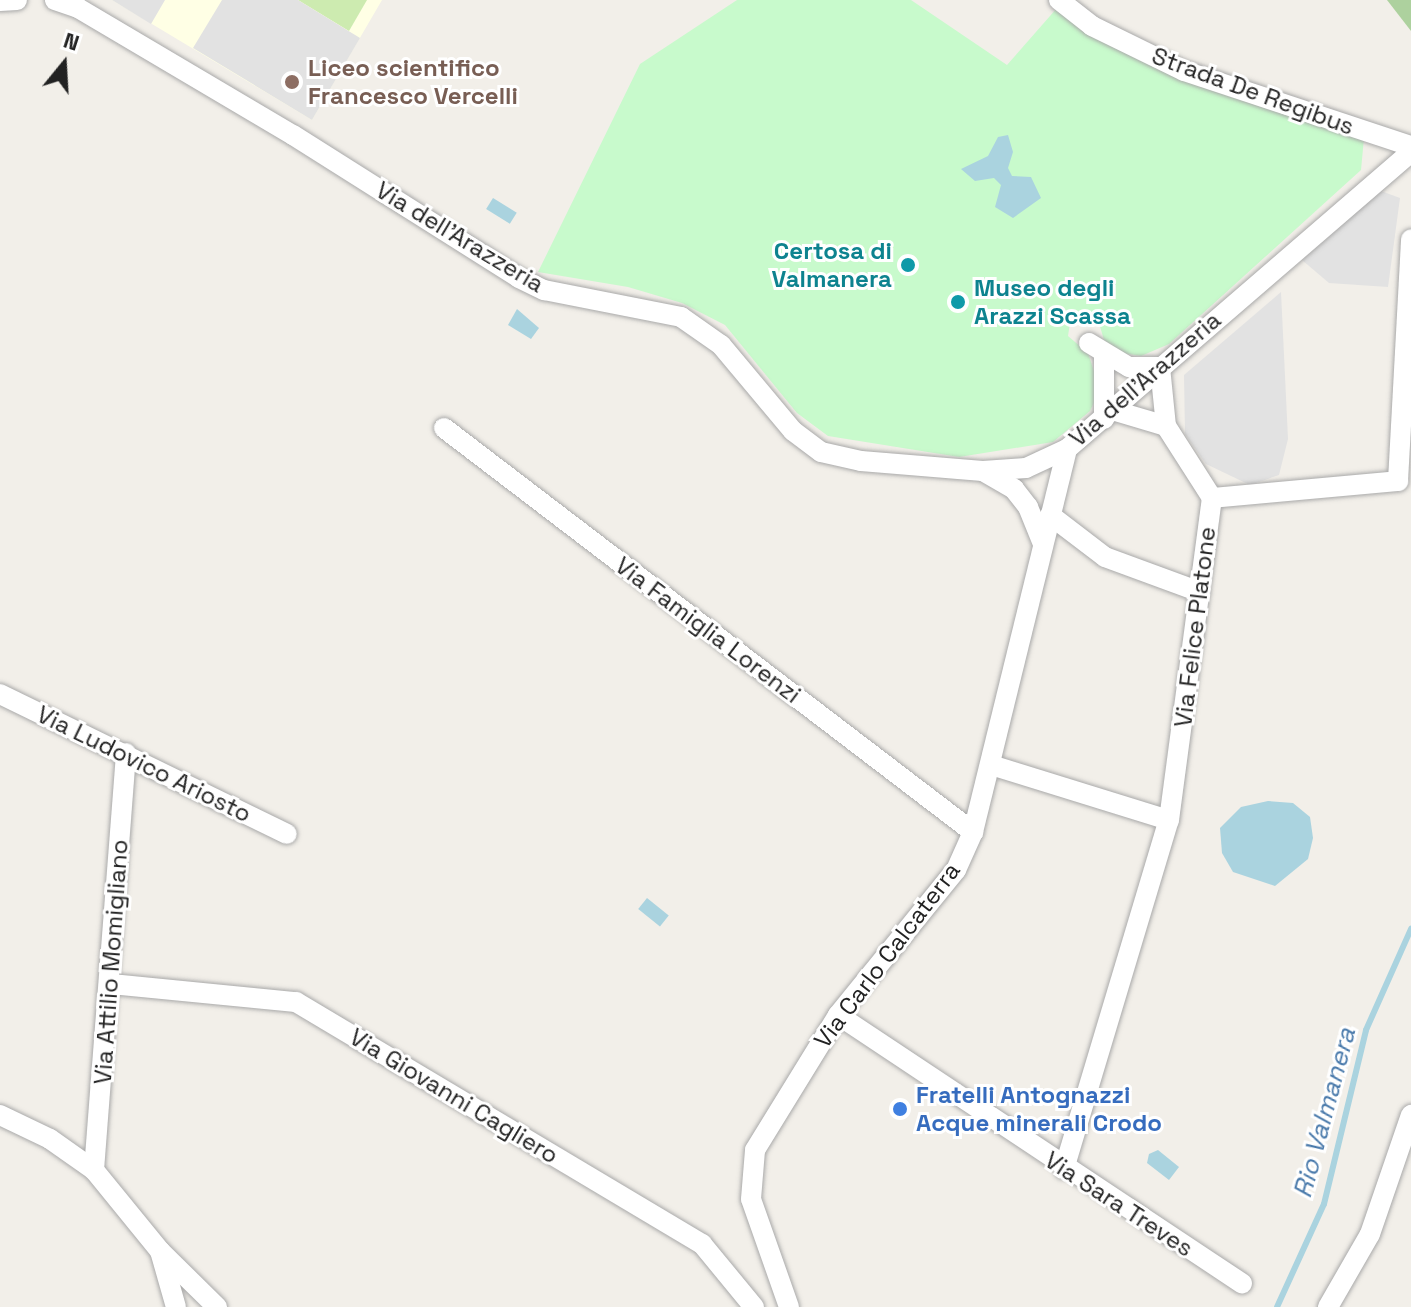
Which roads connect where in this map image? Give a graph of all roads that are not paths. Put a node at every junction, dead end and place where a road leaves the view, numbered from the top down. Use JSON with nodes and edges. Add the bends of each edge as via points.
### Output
{"nodes":[{"id":1,"x":17,"y":0,"type":"edge"},
{"id":2,"x":55,"y":0,"type":"edge"},
{"id":3,"x":1059,"y":0,"type":"edge"},
{"id":4,"x":0,"y":1,"type":"edge"},
{"id":5,"x":1411,"y":149,"type":"edge"},
{"id":6,"x":1411,"y":239,"type":"edge"},
{"id":7,"x":1160,"y":367,"type":"junction"},
{"id":8,"x":1108,"y":414,"type":"junction"},
{"id":9,"x":1166,"y":426,"type":"junction"},
{"id":10,"x":444,"y":428,"type":"dead end"},
{"id":11,"x":1067,"y":449,"type":"junction"},
{"id":12,"x":983,"y":471,"type":"junction"},
{"id":13,"x":1212,"y":498,"type":"junction"},
{"id":14,"x":1050,"y":515,"type":"junction"},
{"id":15,"x":1043,"y":544,"type":"junction"},
{"id":16,"x":1200,"y":592,"type":"junction"},
{"id":17,"x":0,"y":694,"type":"edge"},
{"id":18,"x":126,"y":753,"type":"junction"},
{"id":19,"x":991,"y":765,"type":"junction"},
{"id":20,"x":1169,"y":820,"type":"junction"},
{"id":21,"x":973,"y":832,"type":"junction"},
{"id":22,"x":287,"y":834,"type":"dead end"},
{"id":23,"x":111,"y":984,"type":"junction"},
{"id":24,"x":838,"y":1015,"type":"junction"},
{"id":25,"x":0,"y":1115,"type":"edge"},
{"id":26,"x":1411,"y":1115,"type":"edge"},
{"id":27,"x":1064,"y":1169,"type":"junction"},
{"id":28,"x":94,"y":1170,"type":"junction"},
{"id":29,"x":160,"y":1251,"type":"junction"},
{"id":30,"x":1242,"y":1283,"type":"dead end"},
{"id":31,"x":176,"y":1307,"type":"edge"},
{"id":32,"x":217,"y":1307,"type":"edge"},
{"id":33,"x":754,"y":1307,"type":"edge"},
{"id":34,"x":789,"y":1307,"type":"edge"},
{"id":35,"x":1328,"y":1307,"type":"edge"}],
"edges":[{"from":1,"to":4,"type":"street"},
{"from":2,"to":12,"type":"street","name":"Via dell'Arazzeria","via":[[78,8],[293,135],[519,278],[544,290],[681,317],[721,345],[793,431],[821,452],[861,461]]},
{"from":3,"to":5,"type":"street","name":"Strada De Regibus","via":[[1092,26],[1184,71]]},
{"from":5,"to":7,"type":"street","name":"Via dell'Arazzeria"},
{"from":6,"to":13,"type":"street","name":"Via Felice Platone","via":[[1398,481]]},
{"from":7,"to":8,"type":"street","name":"Via dell'Arazzeria"},
{"from":7,"to":8,"type":"street","via":[[1129,367],[1096,350]]},
{"from":7,"to":9,"type":"street"},
{"from":8,"to":9,"type":"street"},
{"from":8,"to":11,"type":"street","name":"Via dell'Arazzeria"},
{"from":9,"to":13,"type":"street"},
{"from":10,"to":21,"type":"street","name":"Via Famiglia Lorenzi"},
{"from":11,"to":12,"type":"street","name":"Via dell'Arazzeria","via":[[1026,468]]},
{"from":11,"to":14,"type":"street","name":"Via Carlo Calcaterra"},
{"from":12,"to":15,"type":"street","via":[[1014,489]]},
{"from":13,"to":16,"type":"street","name":"Via Felice Platone"},
{"from":14,"to":15,"type":"street","name":"Via Carlo Calcaterra"},
{"from":14,"to":16,"type":"street","via":[[1105,557]]},
{"from":15,"to":19,"type":"street","name":"Via Carlo Calcaterra"},
{"from":16,"to":20,"type":"street","name":"Via Felice Platone"},
{"from":17,"to":18,"type":"street","name":"Via Ludovico Ariosto"},
{"from":18,"to":22,"type":"street","name":"Via Ludovico Ariosto"},
{"from":18,"to":23,"type":"street","name":"Via Attilio Momigliano"},
{"from":19,"to":20,"type":"street"},
{"from":19,"to":21,"type":"street","name":"Via Carlo Calcaterra"},
{"from":20,"to":27,"type":"street","name":"Via Felice Platone"},
{"from":21,"to":24,"type":"street","name":"Via Carlo Calcaterra","via":[[956,870]]},
{"from":23,"to":28,"type":"street","name":"Via Attilio Momigliano"},
{"from":23,"to":33,"type":"street","name":"Via Giovanni Cagliero","via":[[296,1002],[702,1244]]},
{"from":24,"to":27,"type":"street","name":"Via Sara Treves"},
{"from":24,"to":34,"type":"street","name":"Via Carlo Calcaterra","via":[[755,1150],[751,1199]]},
{"from":25,"to":28,"type":"street","via":[[50,1139]]},
{"from":26,"to":35,"type":"street","via":[[1370,1234]]},
{"from":27,"to":30,"type":"street","name":"Via Sara Treves"},
{"from":28,"to":29,"type":"street"},
{"from":29,"to":31,"type":"street"},
{"from":29,"to":32,"type":"street"}]}
